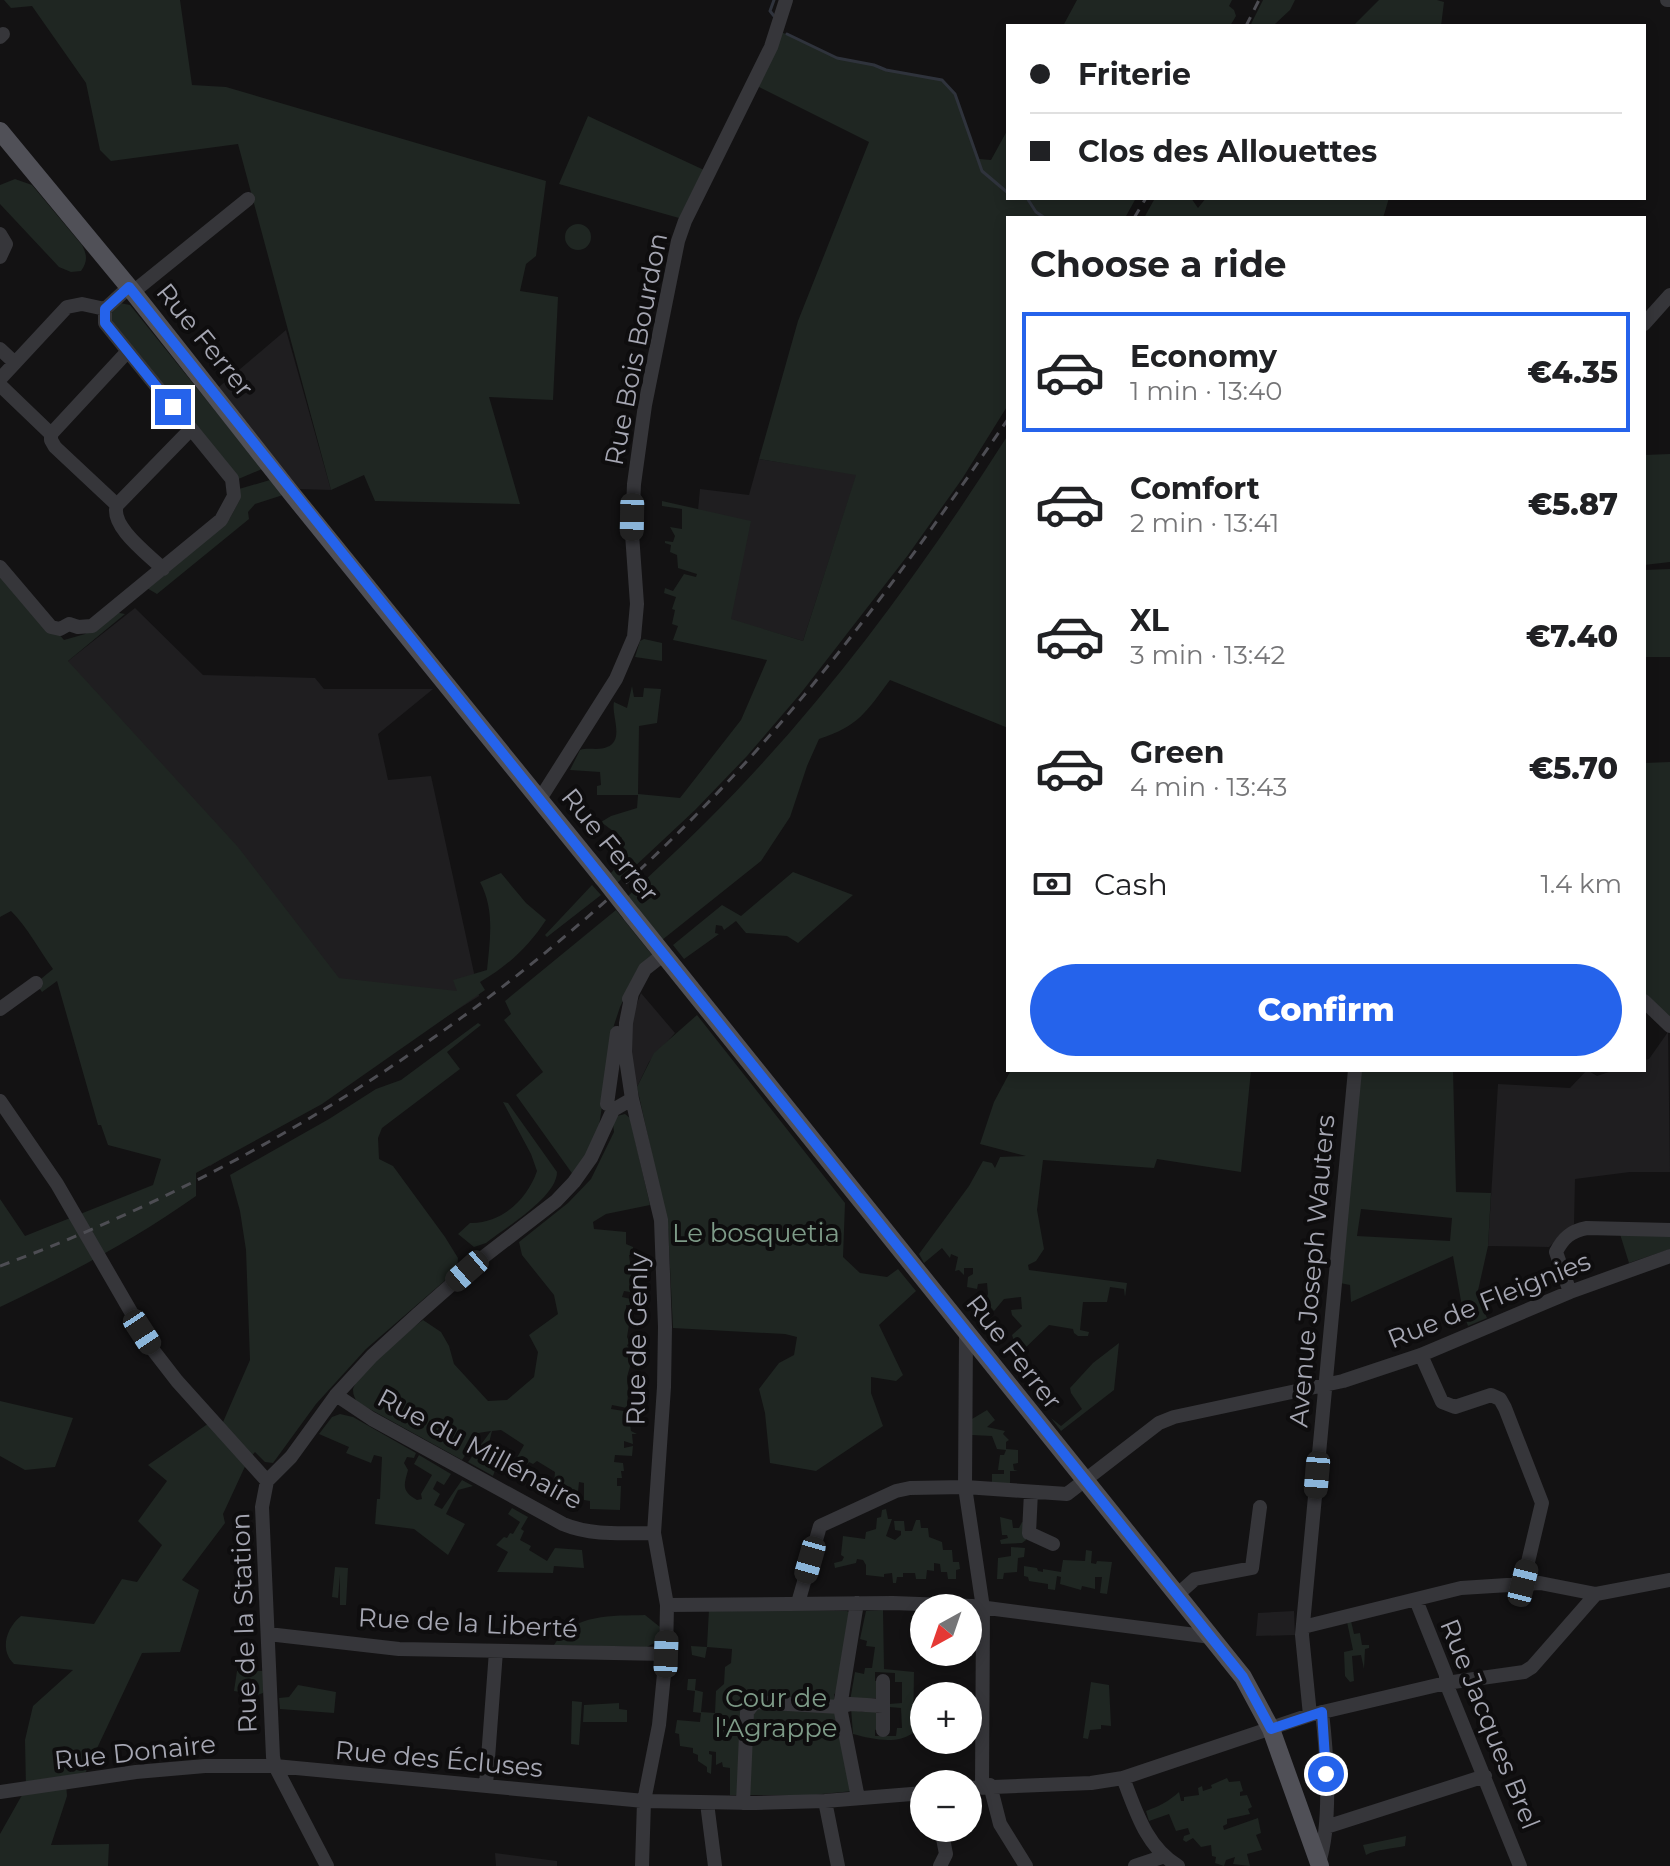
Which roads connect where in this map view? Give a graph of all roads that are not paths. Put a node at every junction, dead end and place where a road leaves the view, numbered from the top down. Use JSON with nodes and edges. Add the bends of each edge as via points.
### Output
{"nodes":[{"id":1,"x":786,"y":0,"type":"edge"},
{"id":2,"x":0,"y":131,"type":"edge"},
{"id":3,"x":248,"y":199,"type":"dead end"},
{"id":4,"x":0,"y":234,"type":"edge"},
{"id":5,"x":0,"y":257,"type":"edge"},
{"id":6,"x":131,"y":290,"type":"junction"},
{"id":7,"x":1670,"y":295,"type":"edge"},
{"id":8,"x":105,"y":309,"type":"junction"},
{"id":9,"x":1646,"y":322,"type":"edge"},
{"id":10,"x":0,"y":349,"type":"edge"},
{"id":11,"x":128,"y":351,"type":"junction"},
{"id":12,"x":15,"y":363,"type":"junction"},
{"id":13,"x":0,"y":379,"type":"edge"},
{"id":14,"x":0,"y":385,"type":"edge"},
{"id":15,"x":191,"y":429,"type":"junction"},
{"id":16,"x":51,"y":434,"type":"junction"},
{"id":17,"x":117,"y":505,"type":"junction"},
{"id":18,"x":0,"y":567,"type":"edge"},
{"id":19,"x":163,"y":569,"type":"junction"},
{"id":20,"x":540,"y":799,"type":"junction"},
{"id":21,"x":664,"y":954,"type":"junction"},
{"id":22,"x":36,"y":983,"type":"dead end"},
{"id":23,"x":632,"y":993,"type":"junction"},
{"id":24,"x":1646,"y":1005,"type":"edge"},
{"id":25,"x":0,"y":1009,"type":"edge"},
{"id":26,"x":1670,"y":1026,"type":"edge"},
{"id":27,"x":1355,"y":1072,"type":"edge"},
{"id":28,"x":631,"y":1092,"type":"junction"},
{"id":29,"x":0,"y":1101,"type":"edge"},
{"id":30,"x":607,"y":1104,"type":"junction"},
{"id":31,"x":600,"y":1138,"type":"junction"},
{"id":32,"x":1670,"y":1230,"type":"edge"},
{"id":33,"x":1670,"y":1256,"type":"edge"},
{"id":34,"x":1570,"y":1292,"type":"junction"},
{"id":35,"x":966,"y":1333,"type":"junction"},
{"id":36,"x":1421,"y":1355,"type":"junction"},
{"id":37,"x":1325,"y":1384,"type":"junction"},
{"id":38,"x":336,"y":1395,"type":"junction"},
{"id":39,"x":1084,"y":1480,"type":"junction"},
{"id":40,"x":267,"y":1481,"type":"junction"},
{"id":41,"x":965,"y":1487,"type":"junction"},
{"id":42,"x":1031,"y":1492,"type":"junction"},
{"id":43,"x":1260,"y":1507,"type":"dead end"},
{"id":44,"x":654,"y":1533,"type":"junction"},
{"id":45,"x":1053,"y":1544,"type":"dead end"},
{"id":46,"x":1670,"y":1580,"type":"edge"},
{"id":47,"x":1523,"y":1583,"type":"junction"},
{"id":48,"x":1596,"y":1594,"type":"junction"},
{"id":49,"x":1177,"y":1595,"type":"junction"},
{"id":50,"x":1416,"y":1600,"type":"junction"},
{"id":51,"x":798,"y":1603,"type":"junction"},
{"id":52,"x":857,"y":1603,"type":"junction"},
{"id":53,"x":667,"y":1605,"type":"junction"},
{"id":54,"x":983,"y":1608,"type":"junction"},
{"id":55,"x":1303,"y":1627,"type":"junction"},
{"id":56,"x":268,"y":1634,"type":"junction"},
{"id":57,"x":1211,"y":1637,"type":"junction"},
{"id":58,"x":496,"y":1651,"type":"junction"},
{"id":59,"x":666,"y":1654,"type":"junction"},
{"id":60,"x":883,"y":1681,"type":"dead end"},
{"id":61,"x":1446,"y":1683,"type":"junction"},
{"id":62,"x":883,"y":1706,"type":"junction"},
{"id":63,"x":840,"y":1707,"type":"junction"},
{"id":64,"x":1316,"y":1714,"type":"junction"},
{"id":65,"x":1271,"y":1729,"type":"junction"},
{"id":66,"x":883,"y":1730,"type":"dead end"},
{"id":67,"x":275,"y":1766,"type":"junction"},
{"id":68,"x":980,"y":1770,"type":"edge"},
{"id":69,"x":1485,"y":1776,"type":"junction"},
{"id":70,"x":1123,"y":1778,"type":"junction"},
{"id":71,"x":486,"y":1785,"type":"junction"},
{"id":72,"x":982,"y":1786,"type":"edge"},
{"id":73,"x":982,"y":1790,"type":"edge"},
{"id":74,"x":0,"y":1792,"type":"edge"},
{"id":75,"x":910,"y":1794,"type":"edge"},
{"id":76,"x":858,"y":1798,"type":"junction"},
{"id":77,"x":825,"y":1801,"type":"junction"},
{"id":78,"x":707,"y":1803,"type":"junction"},
{"id":79,"x":743,"y":1803,"type":"junction"},
{"id":80,"x":644,"y":1808,"type":"junction"},
{"id":81,"x":1326,"y":1827,"type":"junction"},
{"id":82,"x":944,"y":1842,"type":"edge"},
{"id":83,"x":1162,"y":1857,"type":"junction"},
{"id":84,"x":1320,"y":1864,"type":"edge"},
{"id":85,"x":327,"y":1866,"type":"edge"},
{"id":86,"x":642,"y":1866,"type":"edge"},
{"id":87,"x":715,"y":1866,"type":"edge"},
{"id":88,"x":838,"y":1866,"type":"edge"},
{"id":89,"x":940,"y":1866,"type":"edge"},
{"id":90,"x":1026,"y":1866,"type":"edge"},
{"id":91,"x":1135,"y":1866,"type":"edge"},
{"id":92,"x":1178,"y":1866,"type":"edge"},
{"id":93,"x":1520,"y":1866,"type":"edge"}],
"edges":[{"from":1,"to":20,"type":"street","name":"Rue Bois Bourdon","via":[[771,47],[678,241],[638,449],[632,646]]},
{"from":2,"to":6,"type":"main road","name":"Rue Ferrer"},
{"from":3,"to":6,"type":"street"},
{"from":4,"to":5,"type":"street","via":[[6,244]]},
{"from":6,"to":8,"type":"street"},
{"from":6,"to":20,"type":"main road","name":"Rue Ferrer"},
{"from":7,"to":9,"type":"street"},
{"from":8,"to":11,"type":"street","via":[[105,323]]},
{"from":8,"to":12,"type":"street","via":[[67,307]]},
{"from":10,"to":12,"type":"street"},
{"from":11,"to":15,"type":"street"},
{"from":11,"to":16,"type":"street"},
{"from":12,"to":13,"type":"street"},
{"from":14,"to":16,"type":"street"},
{"from":15,"to":17,"type":"street"},
{"from":15,"to":19,"type":"street","via":[[232,479],[234,496],[221,520]]},
{"from":16,"to":17,"type":"street","via":[[55,447]]},
{"from":17,"to":19,"type":"street","via":[[120,527]]},
{"from":18,"to":19,"type":"street","via":[[43,620],[60,629],[69,624],[92,626]]},
{"from":20,"to":21,"type":"main road","name":"Rue Ferrer","bridge":true},
{"from":21,"to":23,"type":"street","via":[[645,969]]},
{"from":21,"to":35,"type":"main road","name":"Rue Ferrer"},
{"from":22,"to":25,"type":"street"},
{"from":23,"to":28,"type":"street","name":"Rue de Genly","via":[[625,1046]]},
{"from":23,"to":30,"type":"street","via":[[618,1029]]},
{"from":24,"to":26,"type":"street"},
{"from":27,"to":37,"type":"street","name":"Avenue Joseph Wauters"},
{"from":28,"to":30,"type":"street","via":[[616,1088]]},
{"from":28,"to":31,"type":"street","via":[[613,1110]]},
{"from":28,"to":44,"type":"street","name":"Rue de Genly","via":[[663,1245],[664,1387]]},
{"from":29,"to":40,"type":"street","via":[[57,1184],[153,1350]]},
{"from":30,"to":31,"type":"street"},
{"from":31,"to":38,"type":"street","name":"Rue de la Station","via":[[556,1201],[467,1271]]},
{"from":32,"to":34,"type":"street","via":[[1575,1230],[1556,1252]]},
{"from":33,"to":34,"type":"street","name":"Rue de Fleignies"},
{"from":34,"to":36,"type":"street","name":"Rue de Fleignies"},
{"from":35,"to":39,"type":"main road","name":"Rue Ferrer"},
{"from":35,"to":41,"type":"street"},
{"from":36,"to":37,"type":"street","name":"Rue de Fleignies"},
{"from":36,"to":47,"type":"street","via":[[1442,1402],[1455,1407],[1491,1395],[1505,1408],[1542,1503]]},
{"from":37,"to":39,"type":"street","name":"Rue de Fleignies","via":[[1174,1417]]},
{"from":37,"to":55,"type":"street","name":"Avenue Joseph Wauters"},
{"from":38,"to":40,"type":"street","name":"Rue de la Station"},
{"from":38,"to":44,"type":"street","name":"Rue du Millénaire","via":[[563,1524],[601,1533]]},
{"from":39,"to":42,"type":"street","name":"Rue de Fleignies","via":[[1067,1494]]},
{"from":39,"to":49,"type":"main road","name":"Rue Ferrer"},
{"from":40,"to":56,"type":"street","name":"Rue de la Station","via":[[262,1507]]},
{"from":41,"to":42,"type":"street","name":"Rue de Fleignies"},
{"from":41,"to":51,"type":"street","name":"Rue de Fleignies","via":[[896,1491],[823,1523]]},
{"from":41,"to":54,"type":"street"},
{"from":42,"to":45,"type":"street","via":[[1029,1533]]},
{"from":43,"to":49,"type":"street","via":[[1252,1568],[1195,1579]]},
{"from":44,"to":53,"type":"street","name":"Rue de Genly"},
{"from":46,"to":48,"type":"street"},
{"from":47,"to":48,"type":"street"},
{"from":47,"to":50,"type":"street","via":[[1461,1588]]},
{"from":48,"to":61,"type":"street","via":[[1532,1667],[1511,1675]]},
{"from":49,"to":57,"type":"main road","name":"Rue Ferrer"},
{"from":50,"to":55,"type":"street"},
{"from":50,"to":61,"type":"street","name":"Rue Jacques Brel"},
{"from":51,"to":52,"type":"street"},
{"from":51,"to":53,"type":"street"},
{"from":52,"to":54,"type":"street"},
{"from":52,"to":63,"type":"street"},
{"from":53,"to":59,"type":"street","name":"Rue de Genly"},
{"from":54,"to":57,"type":"street"},
{"from":54,"to":68,"type":"street"},
{"from":55,"to":64,"type":"street","name":"Avenue Joseph Wauters"},
{"from":56,"to":58,"type":"street","name":"Rue de la Liberté","via":[[399,1649]]},
{"from":56,"to":67,"type":"street","name":"Rue de la Station"},
{"from":57,"to":65,"type":"main road","name":"Rue Ferrer","via":[[1252,1690]]},
{"from":58,"to":59,"type":"street","name":"Rue de la Liberté"},
{"from":58,"to":71,"type":"street"},
{"from":59,"to":80,"type":"street","name":"Rue de Genly"},
{"from":60,"to":62,"type":"street"},
{"from":61,"to":64,"type":"street"},
{"from":61,"to":69,"type":"street","name":"Rue Jacques Brel"},
{"from":62,"to":63,"type":"street"},
{"from":62,"to":66,"type":"street"},
{"from":63,"to":76,"type":"street"},
{"from":63,"to":79,"type":"street","via":[[755,1702],[747,1712]]},
{"from":64,"to":65,"type":"street"},
{"from":64,"to":81,"type":"street","name":"Avenue Joseph Wauters","via":[[1326,1752]]},
{"from":65,"to":70,"type":"street"},
{"from":65,"to":84,"type":"main road","name":"Rue Ferrer"},
{"from":67,"to":71,"type":"street","name":"Rue des Écluses"},
{"from":67,"to":74,"type":"street","name":"Rue Donaire","via":[[170,1768]]},
{"from":67,"to":85,"type":"street"},
{"from":69,"to":81,"type":"street"},
{"from":69,"to":93,"type":"street","name":"Rue Jacques Brel"},
{"from":70,"to":72,"type":"street"},
{"from":70,"to":83,"type":"street","via":[[1146,1834]]},
{"from":71,"to":80,"type":"street","name":"Rue des Écluses"},
{"from":73,"to":90,"type":"street"},
{"from":75,"to":76,"type":"street","name":"Rue des Écluses"},
{"from":76,"to":77,"type":"street","name":"Rue des Écluses"},
{"from":77,"to":79,"type":"street","name":"Rue des Écluses"},
{"from":77,"to":88,"type":"street"},
{"from":78,"to":79,"type":"street","name":"Rue des Écluses"},
{"from":78,"to":80,"type":"street","name":"Rue des Écluses"},
{"from":78,"to":87,"type":"street"},
{"from":80,"to":86,"type":"street","name":"Rue de Genly"},
{"from":81,"to":84,"type":"street","name":"Avenue Joseph Wauters"},
{"from":82,"to":89,"type":"street","via":[[946,1854]]},
{"from":83,"to":91,"type":"street"},
{"from":83,"to":92,"type":"street"}]}
